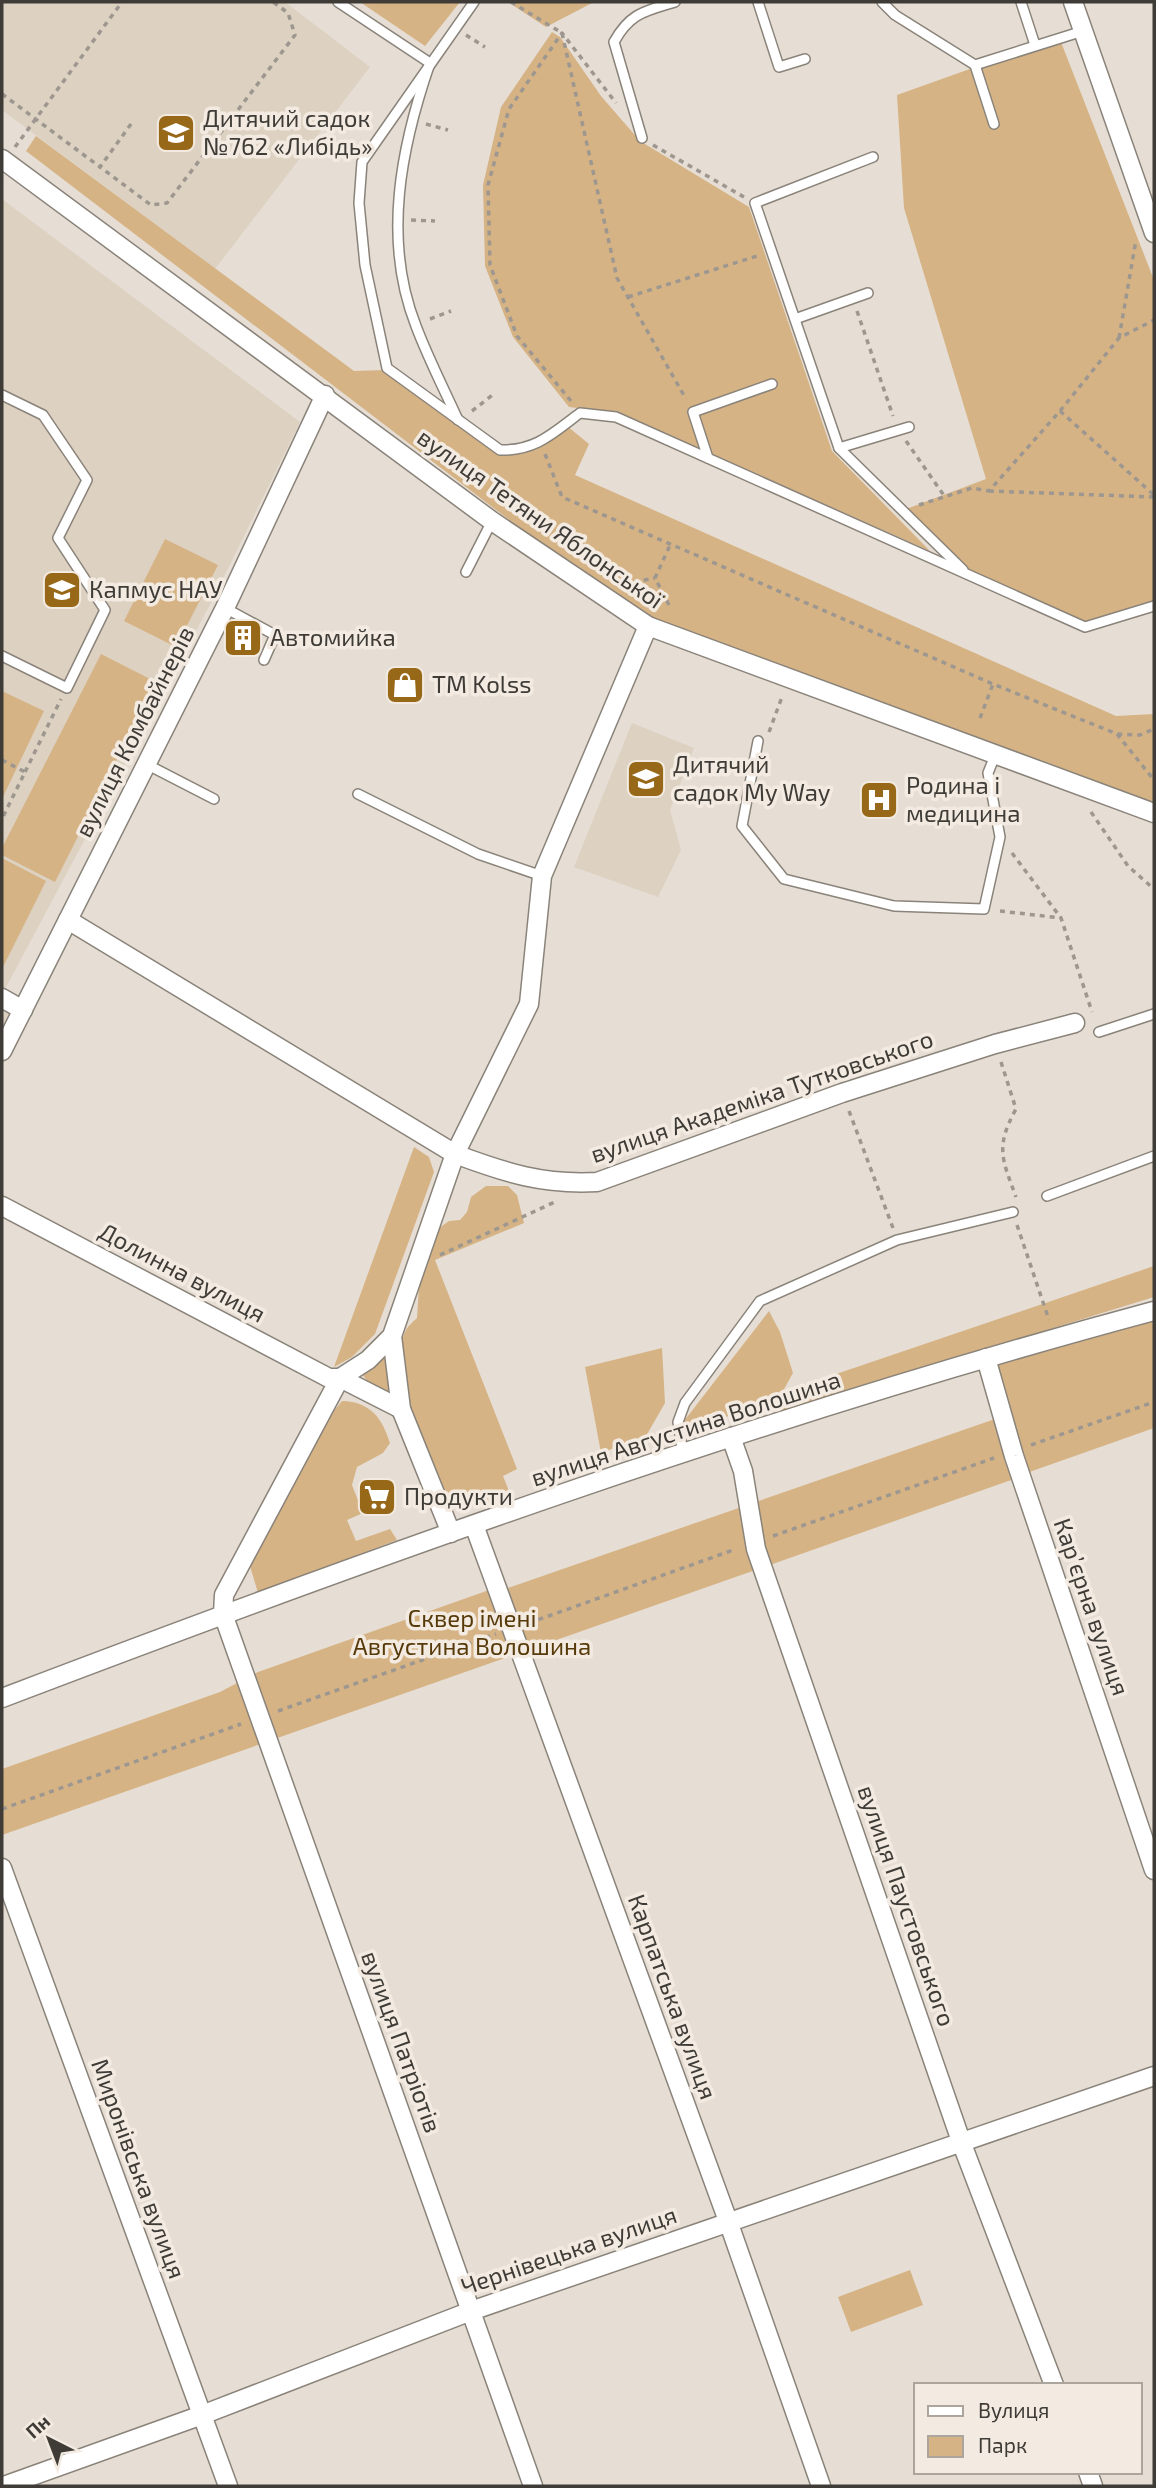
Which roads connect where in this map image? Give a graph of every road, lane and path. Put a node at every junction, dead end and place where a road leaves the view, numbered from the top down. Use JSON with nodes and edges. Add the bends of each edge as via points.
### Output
{"nodes":[{"id":1,"x":122,"y":2,"type":"edge"},
{"id":2,"x":273,"y":2,"type":"edge"},
{"id":3,"x":338,"y":2,"type":"edge"},
{"id":4,"x":474,"y":2,"type":"edge"},
{"id":5,"x":511,"y":2,"type":"edge"},
{"id":6,"x":675,"y":2,"type":"edge"},
{"id":7,"x":758,"y":2,"type":"edge"},
{"id":8,"x":882,"y":2,"type":"edge"},
{"id":9,"x":1021,"y":2,"type":"edge"},
{"id":10,"x":1073,"y":2,"type":"edge"},
{"id":11,"x":1083,"y":31,"type":"junction"},
{"id":12,"x":562,"y":33,"type":"junction"},
{"id":13,"x":1035,"y":45,"type":"junction"},
{"id":14,"x":805,"y":59,"type":"dead end"},
{"id":15,"x":430,"y":63,"type":"junction"},
{"id":16,"x":975,"y":65,"type":"junction"},
{"id":17,"x":2,"y":94,"type":"edge"},
{"id":18,"x":36,"y":119,"type":"junction"},
{"id":19,"x":131,"y":124,"type":"dead end"},
{"id":20,"x":994,"y":124,"type":"dead end"},
{"id":21,"x":642,"y":138,"type":"dead end"},
{"id":22,"x":873,"y":157,"type":"dead end"},
{"id":23,"x":3,"y":160,"type":"edge"},
{"id":24,"x":100,"y":167,"type":"junction"},
{"id":25,"x":398,"y":220,"type":"junction"},
{"id":26,"x":435,"y":221,"type":"dead end"},
{"id":27,"x":1146,"y":231,"type":"edge"},
{"id":28,"x":772,"y":251,"type":"junction"},
{"id":29,"x":868,"y":293,"type":"dead end"},
{"id":30,"x":628,"y":297,"type":"junction"},
{"id":31,"x":852,"y":299,"type":"junction"},
{"id":32,"x":451,"y":311,"type":"dead end"},
{"id":33,"x":795,"y":319,"type":"junction"},
{"id":34,"x":1154,"y":320,"type":"edge"},
{"id":35,"x":415,"y":325,"type":"junction"},
{"id":36,"x":1119,"y":338,"type":"junction"},
{"id":37,"x":772,"y":384,"type":"dead end"},
{"id":38,"x":495,"y":393,"type":"dead end"},
{"id":39,"x":2,"y":395,"type":"edge"},
{"id":40,"x":325,"y":395,"type":"junction"},
{"id":41,"x":1060,"y":411,"type":"junction"},
{"id":42,"x":693,"y":412,"type":"junction"},
{"id":43,"x":580,"y":413,"type":"junction"},
{"id":44,"x":459,"y":421,"type":"junction"},
{"id":45,"x":909,"y":427,"type":"dead end"},
{"id":46,"x":898,"y":430,"type":"junction"},
{"id":47,"x":541,"y":442,"type":"junction"},
{"id":48,"x":839,"y":448,"type":"junction"},
{"id":49,"x":708,"y":458,"type":"junction"},
{"id":50,"x":989,"y":491,"type":"junction"},
{"id":51,"x":1154,"y":496,"type":"edge"},
{"id":52,"x":945,"y":497,"type":"junction"},
{"id":53,"x":901,"y":511,"type":"junction"},
{"id":54,"x":492,"y":521,"type":"junction"},
{"id":55,"x":671,"y":543,"type":"junction"},
{"id":56,"x":466,"y":572,"type":"dead end"},
{"id":57,"x":970,"y":576,"type":"junction"},
{"id":58,"x":655,"y":578,"type":"junction"},
{"id":59,"x":624,"y":584,"type":"dead end"},
{"id":60,"x":669,"y":606,"type":"dead end"},
{"id":61,"x":1154,"y":606,"type":"edge"},
{"id":62,"x":226,"y":608,"type":"junction"},
{"id":63,"x":648,"y":626,"type":"junction"},
{"id":64,"x":2,"y":656,"type":"edge"},
{"id":65,"x":264,"y":660,"type":"dead end"},
{"id":66,"x":993,"y":684,"type":"junction"},
{"id":67,"x":783,"y":695,"type":"dead end"},
{"id":68,"x":55,"y":712,"type":"dead end"},
{"id":69,"x":980,"y":718,"type":"dead end"},
{"id":70,"x":1154,"y":729,"type":"edge"},
{"id":71,"x":771,"y":730,"type":"dead end"},
{"id":72,"x":1117,"y":734,"type":"junction"},
{"id":73,"x":758,"y":741,"type":"dead end"},
{"id":74,"x":996,"y":753,"type":"junction"},
{"id":75,"x":2,"y":760,"type":"edge"},
{"id":76,"x":146,"y":764,"type":"junction"},
{"id":77,"x":25,"y":772,"type":"junction"},
{"id":78,"x":1154,"y":781,"type":"edge"},
{"id":79,"x":1149,"y":783,"type":"dead end"},
{"id":80,"x":358,"y":794,"type":"dead end"},
{"id":81,"x":214,"y":800,"type":"dead end"},
{"id":82,"x":1091,"y":812,"type":"dead end"},
{"id":83,"x":1154,"y":813,"type":"edge"},
{"id":84,"x":2,"y":819,"type":"edge"},
{"id":85,"x":1000,"y":837,"type":"junction"},
{"id":86,"x":542,"y":876,"type":"junction"},
{"id":87,"x":1154,"y":889,"type":"edge"},
{"id":88,"x":984,"y":909,"type":"junction"},
{"id":89,"x":1061,"y":918,"type":"junction"},
{"id":90,"x":68,"y":920,"type":"junction"},
{"id":91,"x":2,"y":998,"type":"edge"},
{"id":92,"x":23,"y":1010,"type":"junction"},
{"id":93,"x":1154,"y":1014,"type":"edge"},
{"id":94,"x":1075,"y":1023,"type":"dead end"},
{"id":95,"x":1099,"y":1031,"type":"joint"},
{"id":96,"x":995,"y":1044,"type":"junction"},
{"id":97,"x":2,"y":1051,"type":"edge"},
{"id":98,"x":842,"y":1093,"type":"junction"},
{"id":99,"x":455,"y":1154,"type":"junction"},
{"id":100,"x":1154,"y":1156,"type":"edge"},
{"id":101,"x":1047,"y":1196,"type":"dead end"},
{"id":102,"x":558,"y":1200,"type":"dead end"},
{"id":103,"x":2,"y":1206,"type":"edge"},
{"id":104,"x":1013,"y":1212,"type":"joint"},
{"id":105,"x":1020,"y":1231,"type":"dead end"},
{"id":106,"x":897,"y":1240,"type":"junction"},
{"id":107,"x":414,"y":1276,"type":"junction"},
{"id":108,"x":1154,"y":1311,"type":"edge"},
{"id":109,"x":392,"y":1336,"type":"junction"},
{"id":110,"x":1054,"y":1338,"type":"junction"},
{"id":111,"x":986,"y":1358,"type":"junction"},
{"id":112,"x":340,"y":1378,"type":"junction"},
{"id":113,"x":1154,"y":1402,"type":"edge"},
{"id":114,"x":401,"y":1409,"type":"junction"},
{"id":115,"x":731,"y":1437,"type":"junction"},
{"id":116,"x":1013,"y":1452,"type":"junction"},
{"id":117,"x":682,"y":1454,"type":"junction"},
{"id":118,"x":474,"y":1525,"type":"junction"},
{"id":119,"x":451,"y":1533,"type":"junction"},
{"id":120,"x":755,"y":1543,"type":"junction"},
{"id":121,"x":223,"y":1614,"type":"junction"},
{"id":122,"x":511,"y":1629,"type":"junction"},
{"id":123,"x":2,"y":1698,"type":"edge"},
{"id":124,"x":260,"y":1718,"type":"junction"},
{"id":125,"x":2,"y":1809,"type":"edge"},
{"id":126,"x":2,"y":1868,"type":"edge"},
{"id":127,"x":1154,"y":1870,"type":"edge"},
{"id":128,"x":1154,"y":2076,"type":"edge"},
{"id":129,"x":962,"y":2144,"type":"junction"},
{"id":130,"x":728,"y":2221,"type":"junction"},
{"id":131,"x":471,"y":2311,"type":"junction"},
{"id":132,"x":1053,"y":2383,"type":"edge"},
{"id":133,"x":202,"y":2415,"type":"junction"},
{"id":134,"x":4,"y":2486,"type":"edge"},
{"id":135,"x":228,"y":2486,"type":"edge"},
{"id":136,"x":533,"y":2486,"type":"edge"},
{"id":137,"x":821,"y":2486,"type":"edge"}],
"edges":[{"from":1,"to":18,"type":"path"},
{"from":2,"to":24,"type":"path","via":[[288,13],[295,35],[167,203],[151,205]]},
{"from":3,"to":15,"type":"lane"},
{"from":4,"to":15,"type":"lane"},
{"from":5,"to":12,"type":"path"},
{"from":6,"to":21,"type":"lane","via":[[625,22],[614,41]]},
{"from":7,"to":14,"type":"lane","via":[[779,67]]},
{"from":8,"to":16,"type":"lane"},
{"from":9,"to":13,"type":"lane"},
{"from":10,"to":11,"type":"street"},
{"from":11,"to":13,"type":"lane"},
{"from":11,"to":27,"type":"street"},
{"from":12,"to":30,"type":"path","via":[[617,278]]},
{"from":12,"to":43,"type":"path","via":[[509,109],[488,186],[490,265],[517,336]]},
{"from":13,"to":16,"type":"lane"},
{"from":15,"to":25,"type":"lane","via":[[400,166]]},
{"from":15,"to":44,"type":"lane","via":[[362,163],[359,203],[365,265],[387,368]]},
{"from":16,"to":20,"type":"lane"},
{"from":17,"to":18,"type":"path"},
{"from":18,"to":23,"type":"path"},
{"from":18,"to":24,"type":"path"},
{"from":19,"to":24,"type":"path"},
{"from":22,"to":28,"type":"lane","via":[[755,203]]},
{"from":23,"to":40,"type":"street","name":"вулиця Тетяни Яблонської"},
{"from":25,"to":26,"type":"path"},
{"from":25,"to":35,"type":"lane","via":[[402,278]]},
{"from":27,"to":36,"type":"path"},
{"from":28,"to":30,"type":"path"},
{"from":28,"to":33,"type":"lane"},
{"from":29,"to":31,"type":"lane"},
{"from":30,"to":42,"type":"path"},
{"from":31,"to":33,"type":"lane"},
{"from":31,"to":46,"type":"path"},
{"from":32,"to":35,"type":"path"},
{"from":33,"to":48,"type":"lane"},
{"from":34,"to":36,"type":"path"},
{"from":35,"to":44,"type":"lane"},
{"from":36,"to":41,"type":"path"},
{"from":37,"to":42,"type":"lane"},
{"from":38,"to":44,"type":"path"},
{"from":39,"to":64,"type":"lane","via":[[43,415],[87,480],[58,538],[105,610],[67,688]]},
{"from":40,"to":54,"type":"street","name":"вулиця Тетяни Яблонської"},
{"from":40,"to":62,"type":"street","name":"вулиця Комбайнерів"},
{"from":41,"to":50,"type":"path"},
{"from":41,"to":51,"type":"path"},
{"from":42,"to":49,"type":"lane"},
{"from":43,"to":47,"type":"lane"},
{"from":43,"to":49,"type":"lane","via":[[616,417]]},
{"from":44,"to":47,"type":"lane","via":[[500,450],[522,451]]},
{"from":45,"to":46,"type":"lane"},
{"from":46,"to":48,"type":"lane"},
{"from":46,"to":52,"type":"path"},
{"from":47,"to":55,"type":"path","via":[[562,497]]},
{"from":48,"to":53,"type":"lane"},
{"from":49,"to":57,"type":"lane"},
{"from":50,"to":51,"type":"path"},
{"from":50,"to":52,"type":"path","via":[[972,488]]},
{"from":52,"to":53,"type":"path"},
{"from":53,"to":57,"type":"lane"},
{"from":54,"to":56,"type":"lane"},
{"from":54,"to":63,"type":"street","name":"вулиця Тетяни Яблонської"},
{"from":55,"to":58,"type":"path"},
{"from":55,"to":66,"type":"path"},
{"from":57,"to":61,"type":"lane","via":[[1085,626]]},
{"from":58,"to":59,"type":"path"},
{"from":58,"to":60,"type":"path"},
{"from":62,"to":65,"type":"lane","via":[[275,635]]},
{"from":62,"to":76,"type":"street","name":"вулиця Комбайнерів"},
{"from":63,"to":74,"type":"street","name":"вулиця Тетяни Яблонської"},
{"from":63,"to":86,"type":"street"},
{"from":66,"to":69,"type":"path"},
{"from":66,"to":72,"type":"path"},
{"from":67,"to":71,"type":"path"},
{"from":68,"to":77,"type":"path"},
{"from":70,"to":72,"type":"path","via":[[1140,735]]},
{"from":72,"to":78,"type":"path"},
{"from":73,"to":88,"type":"lane","via":[[742,825],[784,879],[894,906]]},
{"from":74,"to":83,"type":"street","name":"вулиця Тетяни Яблонської"},
{"from":74,"to":85,"type":"lane","via":[[988,773]]},
{"from":75,"to":77,"type":"path"},
{"from":76,"to":81,"type":"lane"},
{"from":76,"to":90,"type":"street","name":"вулиця Комбайнерів"},
{"from":77,"to":84,"type":"path"},
{"from":78,"to":79,"type":"path"},
{"from":80,"to":86,"type":"lane","via":[[478,854]]},
{"from":82,"to":87,"type":"path","via":[[1128,866]]},
{"from":85,"to":88,"type":"lane"},
{"from":85,"to":89,"type":"path"},
{"from":86,"to":99,"type":"street","via":[[529,1004]]},
{"from":88,"to":89,"type":"path"},
{"from":89,"to":95,"type":"path"},
{"from":90,"to":92,"type":"street","name":"вулиця Комбайнерів"},
{"from":90,"to":99,"type":"street","name":"вулиця Академіка Тутковського"},
{"from":91,"to":92,"type":"street"},
{"from":92,"to":97,"type":"street","name":"вулиця Комбайнерів"},
{"from":93,"to":95,"type":"lane"},
{"from":94,"to":96,"type":"street","name":"вулиця Академіка Тутковського"},
{"from":96,"to":98,"type":"street","name":"вулиця Академіка Тутковського"},
{"from":96,"to":104,"type":"path","via":[[1016,1109],[1004,1131],[1000,1155],[1020,1209]]},
{"from":98,"to":99,"type":"street","name":"вулиця Академіка Тутковського","via":[[597,1182],[559,1184],[510,1175]]},
{"from":98,"to":106,"type":"path"},
{"from":99,"to":107,"type":"street"},
{"from":100,"to":101,"type":"lane"},
{"from":102,"to":107,"type":"path","via":[[437,1256]]},
{"from":103,"to":112,"type":"street","name":"Долинна вулиця","via":[[329,1378]]},
{"from":104,"to":106,"type":"lane"},
{"from":105,"to":110,"type":"path"},
{"from":106,"to":117,"type":"lane","via":[[760,1301],[685,1403],[678,1422]]},
{"from":107,"to":109,"type":"street"},
{"from":108,"to":110,"type":"street","name":"вулиця Августина Волошина"},
{"from":109,"to":112,"type":"street","via":[[368,1360]]},
{"from":109,"to":114,"type":"street"},
{"from":110,"to":111,"type":"street","name":"вулиця Августина Волошина"},
{"from":111,"to":115,"type":"street","name":"вулиця Августина Волошина"},
{"from":111,"to":116,"type":"street","name":"Карʼєрна вулиця"},
{"from":112,"to":114,"type":"street","name":"Долинна вулиця"},
{"from":112,"to":121,"type":"street","via":[[224,1595]]},
{"from":113,"to":116,"type":"path"},
{"from":114,"to":119,"type":"street"},
{"from":115,"to":117,"type":"street","name":"вулиця Августина Волошина"},
{"from":115,"to":120,"type":"street","name":"вулиця Паустовського","via":[[743,1471]]},
{"from":116,"to":120,"type":"path"},
{"from":116,"to":127,"type":"street","name":"Карʼєрна вулиця"},
{"from":117,"to":118,"type":"street","name":"вулиця Августина Волошина"},
{"from":118,"to":119,"type":"street","name":"вулиця Августина Волошина"},
{"from":118,"to":122,"type":"street","name":"Карпатська вулиця"},
{"from":119,"to":121,"type":"street","name":"вулиця Августина Волошина"},
{"from":120,"to":122,"type":"path"},
{"from":120,"to":129,"type":"street","name":"вулиця Паустовського"},
{"from":121,"to":123,"type":"street","name":"вулиця Августина Волошина"},
{"from":121,"to":124,"type":"street","name":"вулиця Патріотів"},
{"from":122,"to":124,"type":"path"},
{"from":122,"to":130,"type":"street","name":"Карпатська вулиця"},
{"from":124,"to":125,"type":"path"},
{"from":124,"to":131,"type":"street","name":"вулиця Патріотів"},
{"from":126,"to":133,"type":"street","name":"Миронівська вулиця"},
{"from":128,"to":129,"type":"street","name":"Чернівецька вулиця"},
{"from":129,"to":130,"type":"street","name":"Чернівецька вулиця"},
{"from":129,"to":132,"type":"street","name":"вулиця Паустовського"},
{"from":130,"to":131,"type":"street","name":"Чернівецька вулиця"},
{"from":130,"to":137,"type":"street","name":"Карпатська вулиця"},
{"from":131,"to":133,"type":"street","name":"Чернівецька вулиця"},
{"from":131,"to":136,"type":"street","name":"вулиця Патріотів"},
{"from":133,"to":134,"type":"street","name":"Чернівецька вулиця"},
{"from":133,"to":135,"type":"street","name":"Миронівська вулиця"}]}
